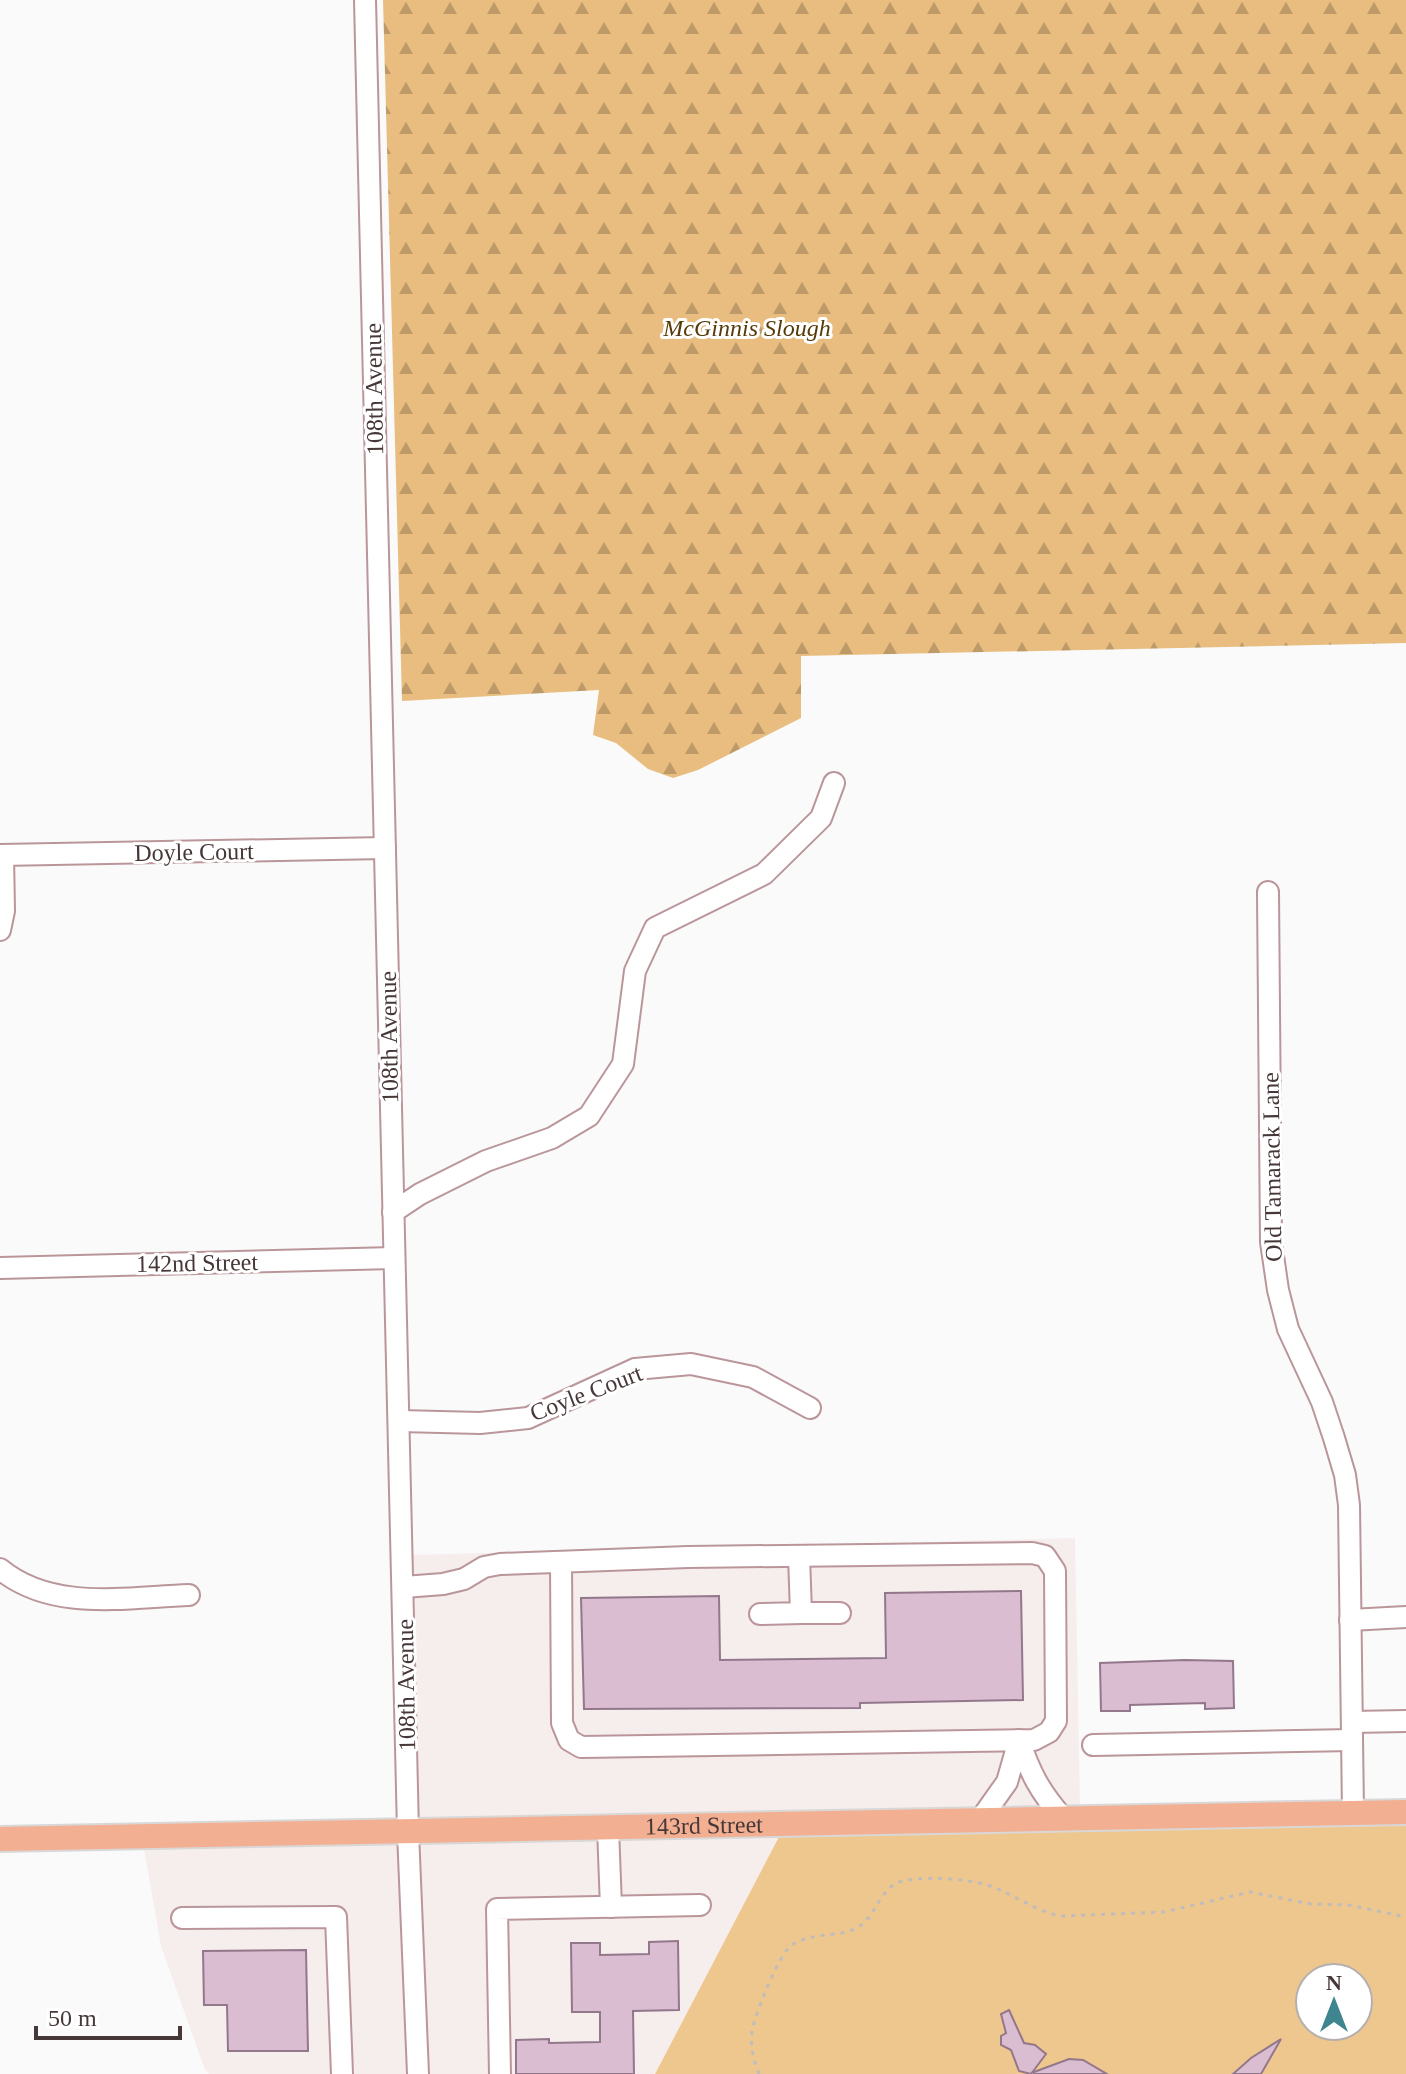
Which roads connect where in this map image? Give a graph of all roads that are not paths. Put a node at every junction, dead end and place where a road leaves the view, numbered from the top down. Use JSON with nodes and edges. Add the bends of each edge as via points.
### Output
{"nodes":[{"id":1,"x":365,"y":0,"type":"edge"},
{"id":2,"x":834,"y":783,"type":"dead end"},
{"id":3,"x":385,"y":848,"type":"junction"},
{"id":4,"x":2,"y":855,"type":"edge"},
{"id":5,"x":1268,"y":892,"type":"dead end"},
{"id":6,"x":0,"y":930,"type":"edge"},
{"id":7,"x":393,"y":1212,"type":"junction"},
{"id":8,"x":394,"y":1258,"type":"junction"},
{"id":9,"x":0,"y":1268,"type":"edge"},
{"id":10,"x":810,"y":1408,"type":"dead end"},
{"id":11,"x":400,"y":1421,"type":"junction"},
{"id":12,"x":799,"y":1556,"type":"junction"},
{"id":13,"x":561,"y":1562,"type":"junction"},
{"id":14,"x":0,"y":1569,"type":"edge"},
{"id":15,"x":404,"y":1587,"type":"junction"},
{"id":16,"x":189,"y":1595,"type":"dead end"},
{"id":17,"x":801,"y":1613,"type":"junction"},
{"id":18,"x":840,"y":1613,"type":"dead end"},
{"id":19,"x":760,"y":1614,"type":"dead end"},
{"id":20,"x":1406,"y":1617,"type":"edge"},
{"id":21,"x":1350,"y":1620,"type":"junction"},
{"id":22,"x":1406,"y":1721,"type":"edge"},
{"id":23,"x":1352,"y":1731,"type":"junction"},
{"id":24,"x":1019,"y":1740,"type":"junction"},
{"id":25,"x":1093,"y":1745,"type":"dead end"},
{"id":26,"x":1406,"y":1812,"type":"edge"},
{"id":27,"x":1353,"y":1813,"type":"junction"},
{"id":28,"x":1063,"y":1818,"type":"junction"},
{"id":29,"x":980,"y":1820,"type":"junction"},
{"id":30,"x":608,"y":1828,"type":"junction"},
{"id":31,"x":408,"y":1832,"type":"junction"},
{"id":32,"x":0,"y":1839,"type":"edge"},
{"id":33,"x":700,"y":1905,"type":"dead end"},
{"id":34,"x":611,"y":1907,"type":"junction"},
{"id":35,"x":182,"y":1918,"type":"dead end"},
{"id":36,"x":342,"y":2074,"type":"edge"},
{"id":37,"x":418,"y":2074,"type":"edge"},
{"id":38,"x":500,"y":2074,"type":"edge"}],
"edges":[{"from":1,"to":3,"type":"street","name":"108th Avenue"},
{"from":2,"to":7,"type":"street","via":[[821,818],[764,874],[655,928],[635,971],[623,1064],[589,1116],[552,1138],[486,1161]]},
{"from":3,"to":4,"type":"street","name":"Doyle Court"},
{"from":3,"to":7,"type":"street","name":"108th Avenue"},
{"from":4,"to":6,"type":"street","name":"Doyle Court"},
{"from":5,"to":21,"type":"street","name":"Old Tamarack Lane","via":[[1271,1242],[1288,1329],[1322,1402],[1345,1475]]},
{"from":7,"to":8,"type":"street","name":"108th Avenue"},
{"from":8,"to":9,"type":"street","name":"142nd Street"},
{"from":8,"to":11,"type":"street","name":"108th Avenue"},
{"from":10,"to":11,"type":"street","name":"Coyle Court","via":[[753,1377],[691,1364],[635,1369],[528,1418]]},
{"from":11,"to":15,"type":"street","name":"108th Avenue"},
{"from":12,"to":13,"type":"street"},
{"from":12,"to":17,"type":"street"},
{"from":12,"to":24,"type":"street","via":[[1045,1556],[1055,1571],[1056,1721],[1042,1736]]},
{"from":13,"to":15,"type":"street","via":[[500,1564],[464,1579]]},
{"from":13,"to":24,"type":"street","via":[[562,1723],[569,1740],[581,1747]]},
{"from":14,"to":16,"type":"street","via":[[18,1584],[70,1599]]},
{"from":15,"to":31,"type":"street","name":"108th Avenue"},
{"from":17,"to":18,"type":"street"},
{"from":17,"to":19,"type":"street"},
{"from":20,"to":21,"type":"street"},
{"from":21,"to":23,"type":"street","name":"Old Tamarack Lane"},
{"from":22,"to":23,"type":"street"},
{"from":23,"to":25,"type":"street"},
{"from":23,"to":27,"type":"street","name":"Old Tamarack Lane"},
{"from":24,"to":28,"type":"street","via":[[1042,1794]]},
{"from":24,"to":29,"type":"street","via":[[1007,1782]]},
{"from":26,"to":27,"type":"main road","name":"143rd Street"},
{"from":27,"to":28,"type":"main road","name":"143rd Street"},
{"from":28,"to":29,"type":"main road","name":"143rd Street"},
{"from":29,"to":30,"type":"main road","name":"143rd Street"},
{"from":30,"to":31,"type":"main road","name":"143rd Street"},
{"from":30,"to":34,"type":"street"},
{"from":31,"to":32,"type":"main road","name":"143rd Street"},
{"from":31,"to":37,"type":"street","name":"108th Avenue"},
{"from":33,"to":34,"type":"street"},
{"from":34,"to":38,"type":"street","via":[[497,1909]]},
{"from":35,"to":36,"type":"street","via":[[336,1917]]}]}
